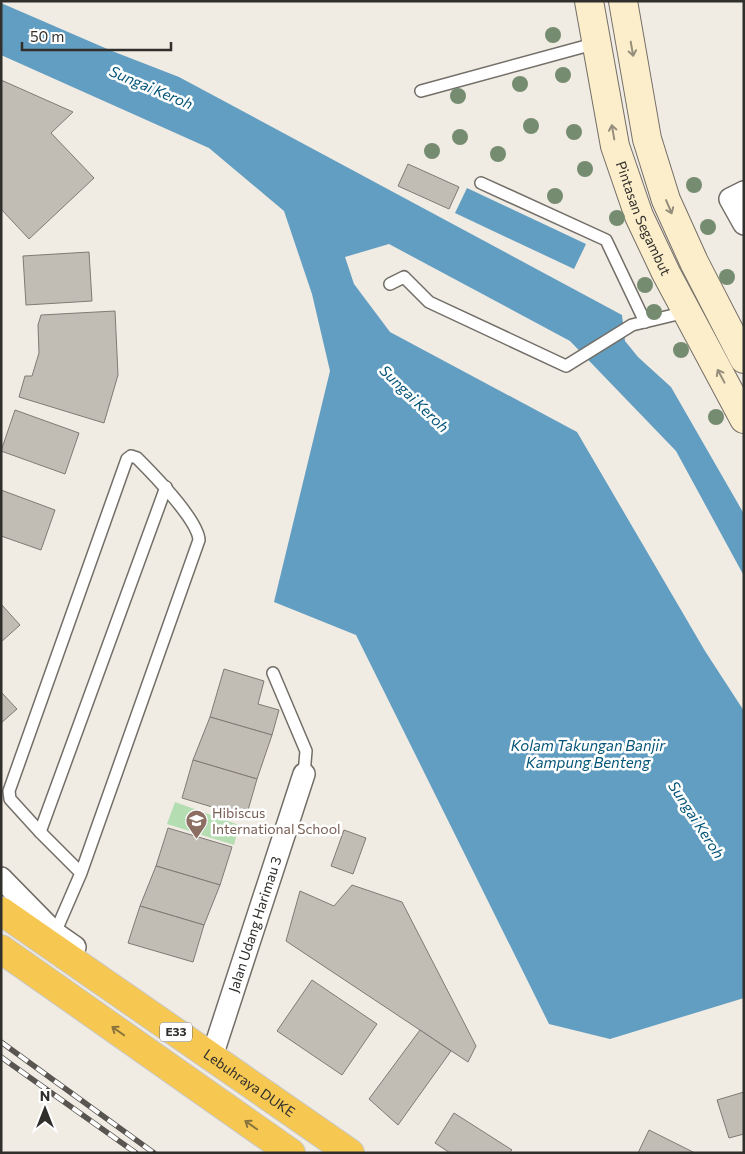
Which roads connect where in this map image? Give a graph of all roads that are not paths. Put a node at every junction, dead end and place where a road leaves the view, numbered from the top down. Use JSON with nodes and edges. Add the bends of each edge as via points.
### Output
{"nodes":[{"id":1,"x":589,"y":1,"type":"edge"},
{"id":2,"x":623,"y":1,"type":"edge"},
{"id":3,"x":597,"y":42,"type":"junction"},
{"id":4,"x":421,"y":91,"type":"dead end"},
{"id":5,"x":481,"y":183,"type":"dead end"},
{"id":6,"x":737,"y":196,"type":"edge"},
{"id":7,"x":744,"y":224,"type":"edge"},
{"id":8,"x":390,"y":284,"type":"dead end"},
{"id":9,"x":688,"y":312,"type":"junction"},
{"id":10,"x":645,"y":322,"type":"junction"},
{"id":11,"x":744,"y":359,"type":"edge"},
{"id":12,"x":744,"y":419,"type":"edge"},
{"id":13,"x":166,"y":487,"type":"junction"},
{"id":14,"x":273,"y":673,"type":"dead end"},
{"id":15,"x":304,"y":774,"type":"joint"},
{"id":16,"x":40,"y":832,"type":"junction"},
{"id":17,"x":81,"y":873,"type":"junction"},
{"id":18,"x":1,"y":878,"type":"edge"},
{"id":19,"x":1,"y":911,"type":"edge"},
{"id":20,"x":56,"y":933,"type":"junction"},
{"id":21,"x":1,"y":949,"type":"edge"},
{"id":22,"x":215,"y":1047,"type":"junction"},
{"id":23,"x":291,"y":1153,"type":"edge"},
{"id":24,"x":350,"y":1153,"type":"edge"},
{"id":25,"x":364,"y":1153,"type":"edge"}],
"edges":[{"from":1,"to":3,"type":"main road","name":"Pintasan Segambut"},
{"from":2,"to":11,"type":"main road","name":"Pintasan Segambut","one_way":true,"via":[[647,139],[666,200]]},
{"from":3,"to":4,"type":"lane"},
{"from":9,"to":3,"type":"main road","name":"Pintasan Segambut","one_way":true,"via":[[639,216],[615,146]]},
{"from":5,"to":10,"type":"lane","via":[[606,240]]},
{"from":6,"to":7,"type":"street"},
{"from":8,"to":10,"type":"lane","via":[[404,277],[429,302],[566,366],[632,325]]},
{"from":9,"to":10,"type":"lane"},
{"from":12,"to":9,"type":"main road","name":"Pintasan Segambut","one_way":true},
{"from":13,"to":16,"type":"lane"},
{"from":13,"to":16,"type":"lane","via":[[137,458],[131,456],[127,459],[9,792],[10,799]]},
{"from":13,"to":17,"type":"lane","via":[[197,530],[199,540]]},
{"from":14,"to":15,"type":"lane","via":[[306,751]]},
{"from":15,"to":22,"type":"street","name":"Jalan Udang Harimau 3"},
{"from":16,"to":17,"type":"lane"},
{"from":17,"to":20,"type":"lane"},
{"from":18,"to":20,"type":"street"},
{"from":19,"to":24,"type":"highway","name":"Lebuhraya DUKE","number":"E33"},
{"from":20,"to":22,"type":"street"},
{"from":23,"to":21,"type":"highway","number":"E33","one_way":true},
{"from":22,"to":25,"type":"street"}]}
